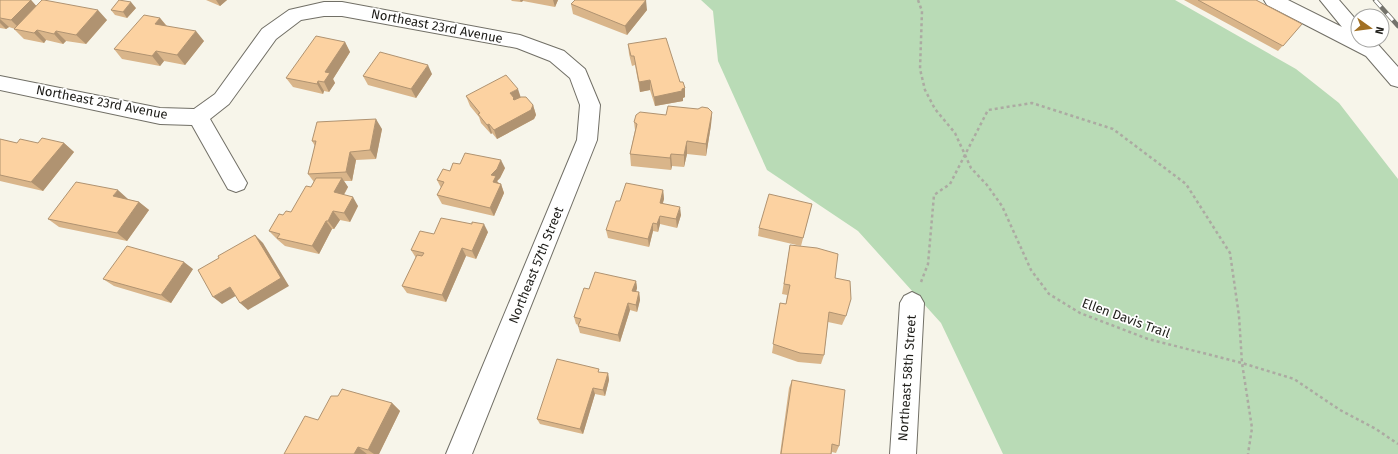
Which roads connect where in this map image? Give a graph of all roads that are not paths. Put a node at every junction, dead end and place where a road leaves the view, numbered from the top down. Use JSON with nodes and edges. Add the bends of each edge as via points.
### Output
{"nodes":[{"id":1,"x":1273,"y":0,"type":"edge"},
{"id":2,"x":1328,"y":0,"type":"edge"},
{"id":3,"x":1350,"y":25,"type":"edge"},
{"id":4,"x":1350,"y":36,"type":"edge"},
{"id":5,"x":1371,"y":48,"type":"edge"},
{"id":6,"x":578,"y":74,"type":"joint"},
{"id":7,"x":1398,"y":80,"type":"edge"},
{"id":8,"x":0,"y":83,"type":"edge"},
{"id":9,"x":198,"y":117,"type":"junction"},
{"id":10,"x":236,"y":183,"type":"dead end"},
{"id":11,"x":912,"y":303,"type":"road end"},
{"id":12,"x":459,"y":454,"type":"edge"},
{"id":13,"x":902,"y":454,"type":"edge"}],
"edges":[{"from":1,"to":4,"type":"street"},
{"from":2,"to":3,"type":"street"},
{"from":5,"to":7,"type":"street"},
{"from":6,"to":9,"type":"street","name":"Northeast 23rd Avenue","via":[[557,56],[520,42],[342,8],[324,9],[296,15],[269,34],[222,99]]},
{"from":6,"to":12,"type":"street","name":"Northeast 57th Street","via":[[590,105],[587,140]]},
{"from":8,"to":9,"type":"street","name":"Northeast 23rd Avenue","via":[[160,116]]},
{"from":9,"to":10,"type":"street"},
{"from":11,"to":13,"type":"street","name":"Northeast 58th Street"}]}
